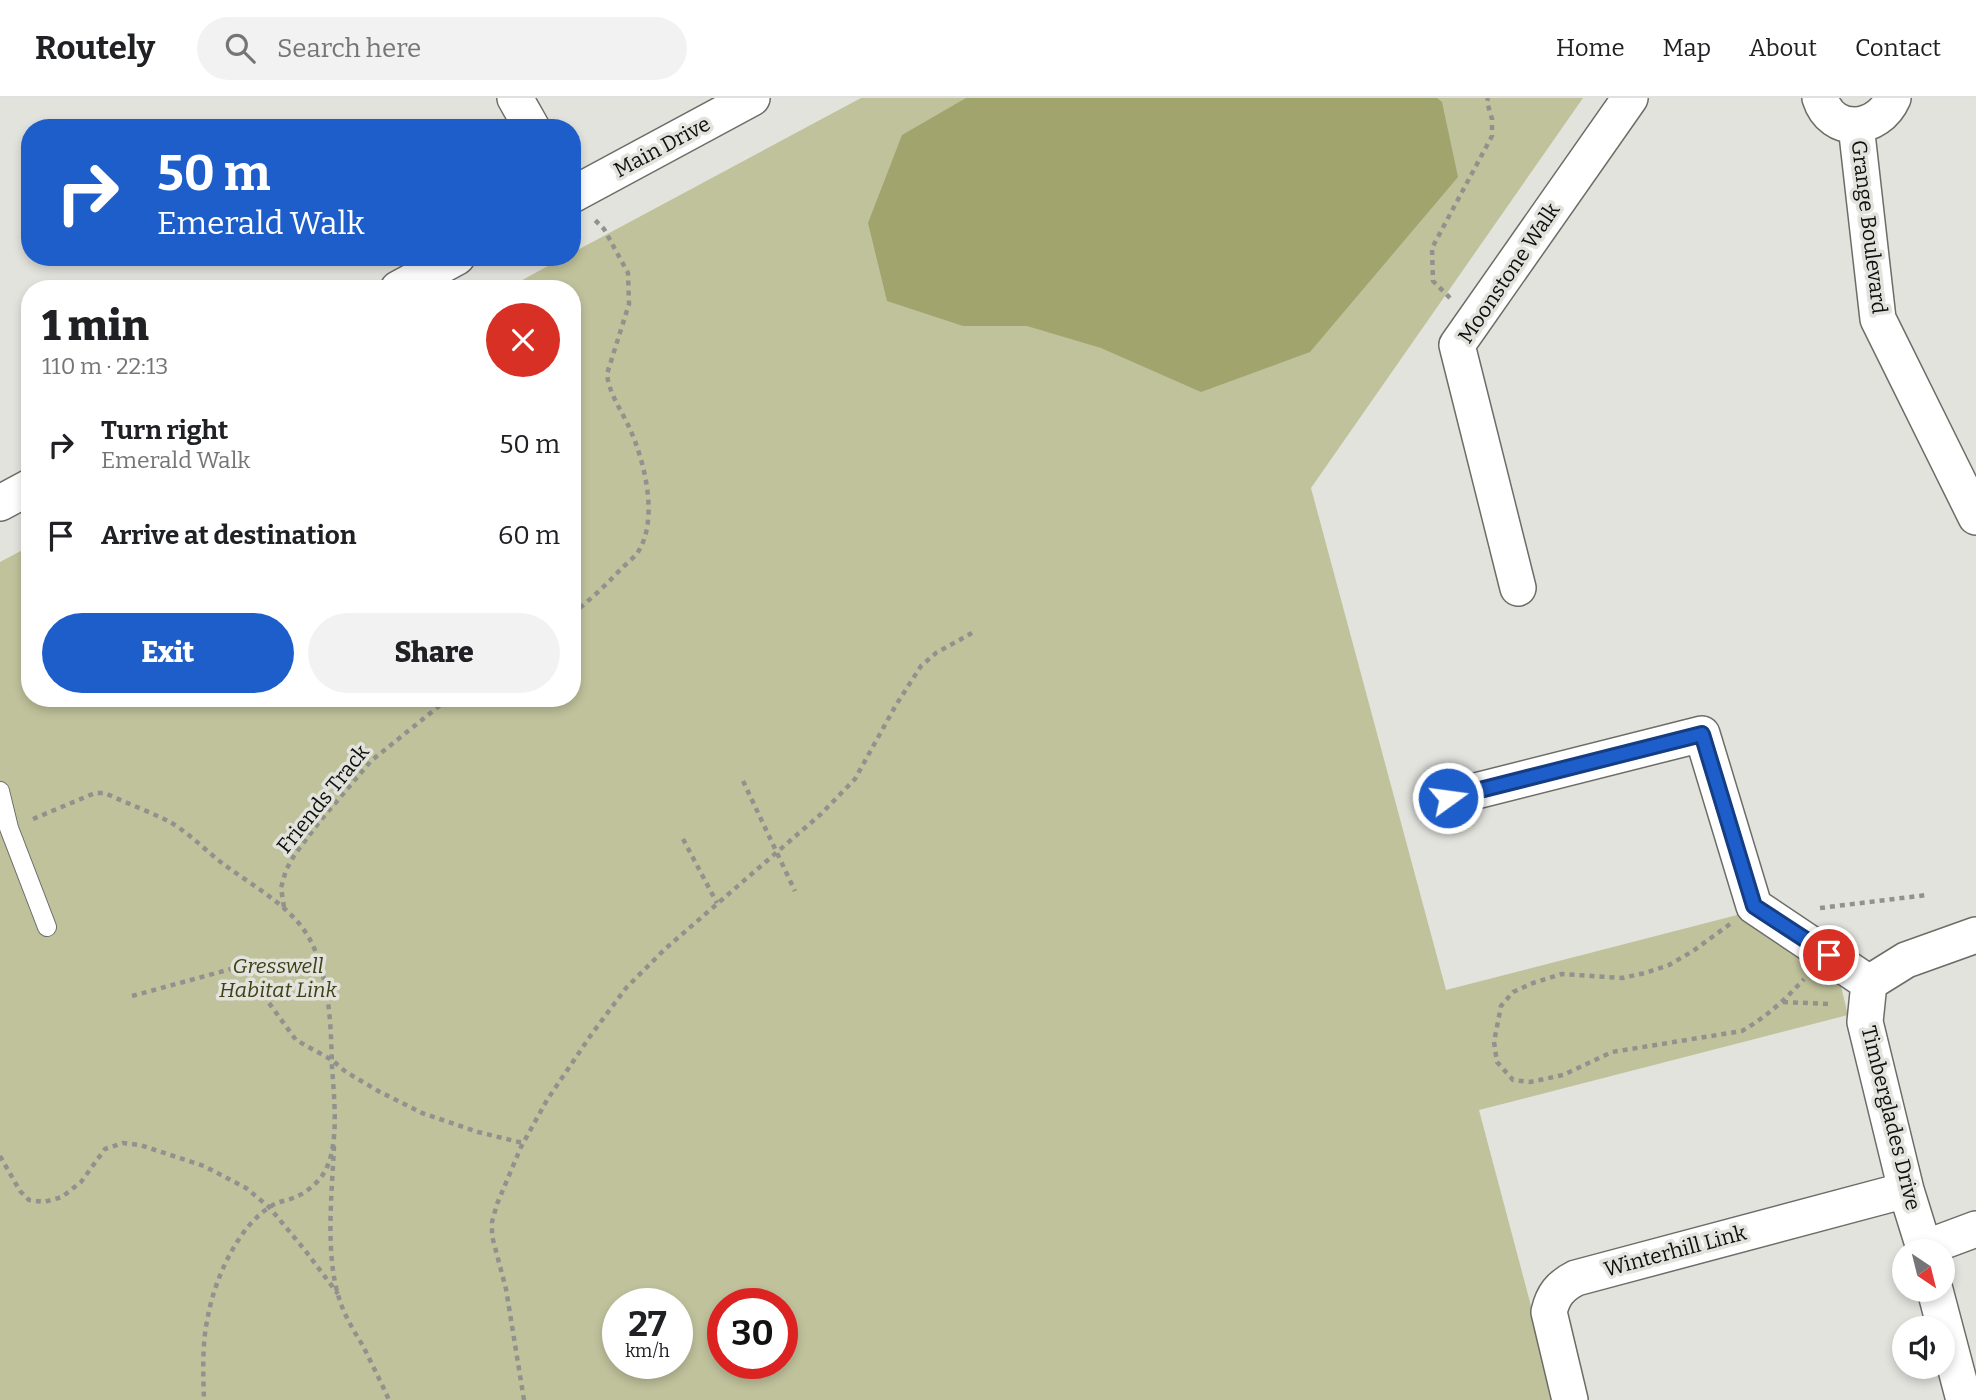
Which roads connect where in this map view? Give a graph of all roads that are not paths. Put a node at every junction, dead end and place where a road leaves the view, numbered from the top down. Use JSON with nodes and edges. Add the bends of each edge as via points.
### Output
{"nodes":[{"id":1,"x":515,"y":98,"type":"edge"},
{"id":2,"x":752,"y":98,"type":"edge"},
{"id":3,"x":1630,"y":98,"type":"edge"},
{"id":4,"x":1820,"y":98,"type":"edge"},
{"id":5,"x":1893,"y":98,"type":"edge"},
{"id":6,"x":527,"y":119,"type":"edge"},
{"id":7,"x":1856,"y":125,"type":"junction"},
{"id":8,"x":581,"y":190,"type":"edge"},
{"id":9,"x":440,"y":266,"type":"edge"},
{"id":10,"x":415,"y":280,"type":"edge"},
{"id":11,"x":21,"y":492,"type":"edge"},
{"id":12,"x":0,"y":503,"type":"edge"},
{"id":13,"x":1976,"y":517,"type":"edge"},
{"id":14,"x":1518,"y":588,"type":"dead end"},
{"id":15,"x":0,"y":791,"type":"edge"},
{"id":16,"x":1448,"y":798,"type":"dead end"},
{"id":17,"x":47,"y":927,"type":"dead end"},
{"id":18,"x":1976,"y":935,"type":"edge"},
{"id":19,"x":1869,"y":983,"type":"junction"},
{"id":20,"x":1906,"y":1190,"type":"junction"},
{"id":21,"x":1976,"y":1229,"type":"edge"},
{"id":22,"x":1922,"y":1239,"type":"edge"},
{"id":23,"x":1952,"y":1239,"type":"edge"},
{"id":24,"x":1939,"y":1302,"type":"edge"},
{"id":25,"x":1570,"y":1400,"type":"edge"},
{"id":26,"x":1964,"y":1400,"type":"edge"}],
"edges":[{"from":1,"to":6,"type":"street"},
{"from":2,"to":8,"type":"street","name":"Main Drive"},
{"from":3,"to":14,"type":"street","name":"Moonstone Walk","via":[[1457,345]]},
{"from":4,"to":7,"type":"street","via":[[1831,116]]},
{"from":5,"to":7,"type":"street","via":[[1878,118]]},
{"from":7,"to":13,"type":"street","name":"Grange Boulevard","via":[[1878,318]]},
{"from":9,"to":10,"type":"street"},
{"from":11,"to":12,"type":"street"},
{"from":15,"to":17,"type":"lane","via":[[9,828]]},
{"from":16,"to":19,"type":"street","via":[[1702,734],[1754,906]]},
{"from":18,"to":19,"type":"street","via":[[1906,960]]},
{"from":19,"to":20,"type":"street","name":"Timberglades Drive","via":[[1865,1022]]},
{"from":20,"to":22,"type":"street","name":"Timberglades Drive"},
{"from":20,"to":25,"type":"street","name":"Winterhill Link","via":[[1562,1285],[1549,1312]]},
{"from":21,"to":23,"type":"street"},
{"from":24,"to":26,"type":"street"}]}
